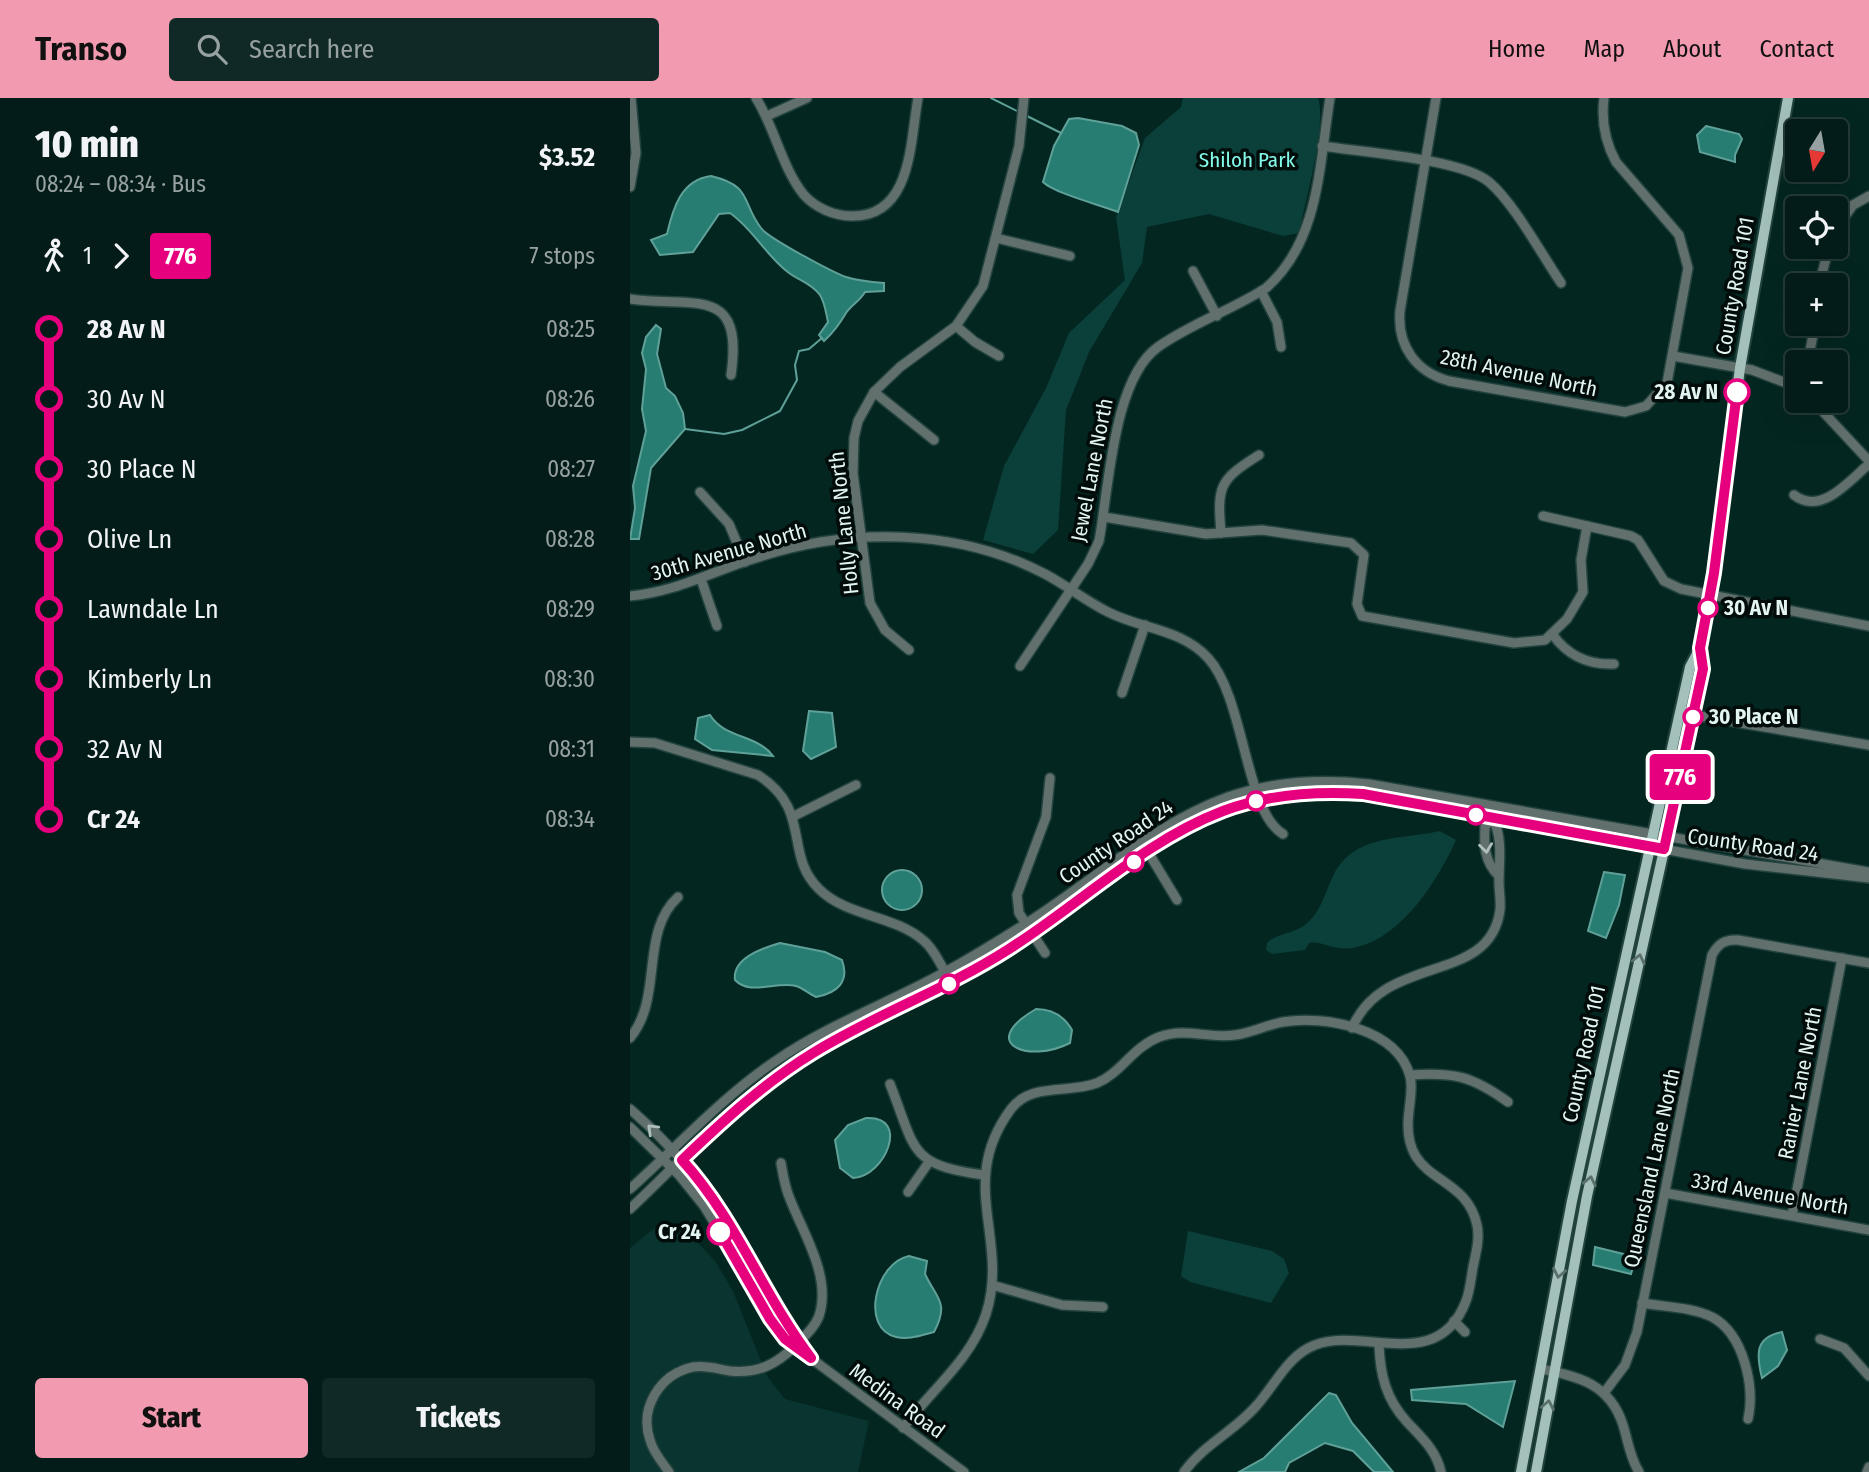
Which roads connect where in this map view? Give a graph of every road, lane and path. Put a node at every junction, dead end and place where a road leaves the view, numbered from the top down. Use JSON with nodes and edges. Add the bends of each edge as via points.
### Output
{"nodes":[{"id":1,"x":631,"y":98,"type":"edge"},
{"id":2,"x":756,"y":98,"type":"edge"},
{"id":3,"x":807,"y":98,"type":"edge"},
{"id":4,"x":918,"y":98,"type":"edge"},
{"id":5,"x":1024,"y":98,"type":"edge"},
{"id":6,"x":1330,"y":98,"type":"edge"},
{"id":7,"x":1436,"y":98,"type":"edge"},
{"id":8,"x":1604,"y":98,"type":"edge"},
{"id":9,"x":1788,"y":98,"type":"edge"},
{"id":10,"x":767,"y":116,"type":"junction"},
{"id":11,"x":1322,"y":146,"type":"junction"},
{"id":12,"x":1425,"y":162,"type":"junction"},
{"id":13,"x":630,"y":187,"type":"edge"},
{"id":14,"x":1869,"y":196,"type":"edge"},
{"id":15,"x":1848,"y":212,"type":"edge"},
{"id":16,"x":996,"y":238,"type":"junction"},
{"id":17,"x":1070,"y":256,"type":"dead end"},
{"id":18,"x":1193,"y":271,"type":"dead end"},
{"id":19,"x":1561,"y":283,"type":"dead end"},
{"id":20,"x":1261,"y":291,"type":"junction"},
{"id":21,"x":630,"y":299,"type":"edge"},
{"id":22,"x":1217,"y":316,"type":"junction"},
{"id":23,"x":956,"y":326,"type":"junction"},
{"id":24,"x":1282,"y":347,"type":"dead end"},
{"id":25,"x":999,"y":356,"type":"dead end"},
{"id":26,"x":1673,"y":356,"type":"junction"},
{"id":27,"x":1740,"y":368,"type":"junction"},
{"id":28,"x":731,"y":375,"type":"dead end"},
{"id":29,"x":1785,"y":383,"type":"edge"},
{"id":30,"x":874,"y":392,"type":"junction"},
{"id":31,"x":1824,"y":413,"type":"edge"},
{"id":32,"x":934,"y":440,"type":"dead end"},
{"id":33,"x":1259,"y":455,"type":"dead end"},
{"id":34,"x":1869,"y":463,"type":"edge"},
{"id":35,"x":700,"y":492,"type":"dead end"},
{"id":36,"x":1794,"y":495,"type":"dead end"},
{"id":37,"x":1544,"y":516,"type":"dead end"},
{"id":38,"x":1104,"y":517,"type":"junction"},
{"id":39,"x":1587,"y":526,"type":"junction"},
{"id":40,"x":1221,"y":533,"type":"junction"},
{"id":41,"x":861,"y":539,"type":"junction"},
{"id":42,"x":745,"y":562,"type":"junction"},
{"id":43,"x":701,"y":579,"type":"junction"},
{"id":44,"x":1072,"y":590,"type":"junction"},
{"id":45,"x":630,"y":596,"type":"edge"},
{"id":46,"x":1710,"y":597,"type":"junction"},
{"id":47,"x":1145,"y":625,"type":"junction"},
{"id":48,"x":717,"y":626,"type":"dead end"},
{"id":49,"x":1869,"y":626,"type":"edge"},
{"id":50,"x":1553,"y":635,"type":"junction"},
{"id":51,"x":1700,"y":648,"type":"junction"},
{"id":52,"x":909,"y":650,"type":"dead end"},
{"id":53,"x":1614,"y":664,"type":"dead end"},
{"id":54,"x":1020,"y":666,"type":"dead end"},
{"id":55,"x":1122,"y":693,"type":"dead end"},
{"id":56,"x":1694,"y":715,"type":"junction"},
{"id":57,"x":630,"y":742,"type":"edge"},
{"id":58,"x":1869,"y":746,"type":"edge"},
{"id":59,"x":1050,"y":778,"type":"dead end"},
{"id":60,"x":856,"y":785,"type":"dead end"},
{"id":61,"x":1259,"y":794,"type":"junction"},
{"id":62,"x":1495,"y":805,"type":"junction"},
{"id":63,"x":794,"y":816,"type":"junction"},
{"id":64,"x":1493,"y":819,"type":"junction"},
{"id":65,"x":1653,"y":833,"type":"junction"},
{"id":66,"x":1283,"y":834,"type":"dead end"},
{"id":67,"x":1667,"y":836,"type":"junction"},
{"id":68,"x":1141,"y":844,"type":"junction"},
{"id":69,"x":1650,"y":847,"type":"junction"},
{"id":70,"x":1664,"y":849,"type":"junction"},
{"id":71,"x":1148,"y":852,"type":"junction"},
{"id":72,"x":1869,"y":872,"type":"edge"},
{"id":73,"x":1499,"y":876,"type":"junction"},
{"id":74,"x":1869,"y":878,"type":"edge"},
{"id":75,"x":678,"y":897,"type":"dead end"},
{"id":76,"x":1177,"y":900,"type":"dead end"},
{"id":77,"x":1026,"y":923,"type":"junction"},
{"id":78,"x":1033,"y":934,"type":"junction"},
{"id":79,"x":1045,"y":953,"type":"dead end"},
{"id":80,"x":1842,"y":958,"type":"junction"},
{"id":81,"x":1869,"y":963,"type":"edge"},
{"id":82,"x":945,"y":972,"type":"junction"},
{"id":83,"x":953,"y":982,"type":"junction"},
{"id":84,"x":1352,"y":1028,"type":"junction"},
{"id":85,"x":630,"y":1038,"type":"edge"},
{"id":86,"x":1410,"y":1075,"type":"junction"},
{"id":87,"x":890,"y":1084,"type":"dead end"},
{"id":88,"x":1508,"y":1102,"type":"dead end"},
{"id":89,"x":630,"y":1109,"type":"edge"},
{"id":90,"x":630,"y":1127,"type":"edge"},
{"id":91,"x":672,"y":1150,"type":"junction"},
{"id":92,"x":663,"y":1159,"type":"junction"},
{"id":93,"x":682,"y":1160,"type":"junction"},
{"id":94,"x":929,"y":1162,"type":"junction"},
{"id":95,"x":781,"y":1163,"type":"dead end"},
{"id":96,"x":673,"y":1169,"type":"junction"},
{"id":97,"x":984,"y":1175,"type":"junction"},
{"id":98,"x":630,"y":1189,"type":"edge"},
{"id":99,"x":908,"y":1192,"type":"dead end"},
{"id":100,"x":1665,"y":1193,"type":"junction"},
{"id":101,"x":630,"y":1209,"type":"edge"},
{"id":102,"x":1793,"y":1215,"type":"junction"},
{"id":103,"x":1869,"y":1230,"type":"edge"},
{"id":104,"x":992,"y":1285,"type":"junction"},
{"id":105,"x":1642,"y":1303,"type":"junction"},
{"id":106,"x":1103,"y":1307,"type":"dead end"},
{"id":107,"x":1454,"y":1321,"type":"junction"},
{"id":108,"x":1465,"y":1332,"type":"dead end"},
{"id":109,"x":1820,"y":1339,"type":"dead end"},
{"id":110,"x":797,"y":1344,"type":"junction"},
{"id":111,"x":1379,"y":1345,"type":"junction"},
{"id":112,"x":1541,"y":1370,"type":"junction"},
{"id":113,"x":1555,"y":1372,"type":"junction"},
{"id":114,"x":1869,"y":1376,"type":"edge"},
{"id":115,"x":1605,"y":1393,"type":"junction"},
{"id":116,"x":1748,"y":1419,"type":"dead end"},
{"id":117,"x":903,"y":1427,"type":"junction"},
{"id":118,"x":669,"y":1472,"type":"edge"},
{"id":119,"x":964,"y":1472,"type":"edge"},
{"id":120,"x":1184,"y":1472,"type":"edge"},
{"id":121,"x":1441,"y":1472,"type":"edge"},
{"id":122,"x":1521,"y":1472,"type":"edge"},
{"id":123,"x":1536,"y":1472,"type":"edge"},
{"id":124,"x":1639,"y":1472,"type":"edge"}],
"edges":[{"from":1,"to":13,"type":"street","via":[[636,153]]},
{"from":2,"to":10,"type":"street"},
{"from":3,"to":10,"type":"street"},
{"from":4,"to":10,"type":"street","via":[[904,177],[894,199],[866,216],[846,216],[813,203],[797,184]]},
{"from":5,"to":16,"type":"street","name":"Holly Lane North","via":[[1019,146]]},
{"from":6,"to":11,"type":"street","name":"Jewel Lane North"},
{"from":7,"to":12,"type":"street","name":"28th Avenue North"},
{"from":8,"to":26,"type":"street","via":[[1603,123],[1613,156],[1679,235],[1687,256]]},
{"from":9,"to":27,"type":"main road","name":"County Road 101"},
{"from":11,"to":12,"type":"street"},
{"from":11,"to":20,"type":"street","name":"Jewel Lane North","via":[[1303,240],[1290,263]]},
{"from":12,"to":19,"type":"street","via":[[1466,170],[1487,180]]},
{"from":12,"to":26,"type":"street","name":"28th Avenue North","via":[[1399,311],[1402,338],[1424,371],[1449,382],[1615,411],[1636,410],[1655,400],[1667,383]]},
{"from":14,"to":15,"type":"street"},
{"from":16,"to":17,"type":"street"},
{"from":16,"to":23,"type":"street","name":"Holly Lane North","via":[[983,286]]},
{"from":18,"to":22,"type":"street"},
{"from":20,"to":22,"type":"street","name":"Jewel Lane North"},
{"from":20,"to":24,"type":"street","via":[[1277,322]]},
{"from":21,"to":28,"type":"street","via":[[697,304],[720,311],[733,328]]},
{"from":22,"to":38,"type":"street","name":"Jewel Lane North","via":[[1157,348],[1137,369],[1125,394]]},
{"from":23,"to":25,"type":"street"},
{"from":23,"to":30,"type":"street","name":"Holly Lane North"},
{"from":26,"to":27,"type":"street"},
{"from":27,"to":29,"type":"street"},
{"from":27,"to":46,"type":"main road","name":"County Road 101"},
{"from":30,"to":32,"type":"street"},
{"from":30,"to":41,"type":"street","name":"Holly Lane North","via":[[858,421],[853,447]]},
{"from":31,"to":34,"type":"street"},
{"from":33,"to":40,"type":"street","via":[[1222,484],[1218,503]]},
{"from":34,"to":36,"type":"street","via":[[1831,496],[1811,502]]},
{"from":35,"to":42,"type":"street","via":[[729,524]]},
{"from":37,"to":39,"type":"street"},
{"from":38,"to":40,"type":"street","via":[[1201,534]]},
{"from":38,"to":44,"type":"street","name":"Jewel Lane North","via":[[1094,553]]},
{"from":39,"to":46,"type":"street","via":[[1631,536],[1664,581]]},
{"from":39,"to":50,"type":"street","via":[[1581,560],[1583,592]]},
{"from":40,"to":50,"type":"street","via":[[1262,530],[1351,543],[1361,550],[1364,562],[1357,604],[1359,613],[1367,618],[1514,643],[1535,643]]},
{"from":41,"to":42,"type":"street","name":"30th Avenue North","via":[[809,545]]},
{"from":41,"to":44,"type":"street","name":"30th Avenue North","via":[[944,540],[1029,566]]},
{"from":41,"to":52,"type":"street","name":"Holly Lane North","via":[[870,603],[885,630]]},
{"from":42,"to":43,"type":"street","name":"30th Avenue North"},
{"from":43,"to":45,"type":"street","name":"30th Avenue North"},
{"from":43,"to":48,"type":"street"},
{"from":44,"to":47,"type":"street","name":"30th Avenue North","via":[[1107,611]]},
{"from":44,"to":54,"type":"street","name":"Jewel Lane North"},
{"from":46,"to":49,"type":"street"},
{"from":46,"to":51,"type":"main road","name":"County Road 101"},
{"from":47,"to":55,"type":"street"},
{"from":47,"to":61,"type":"street","name":"30th Avenue North","via":[[1195,646],[1217,669],[1232,699]]},
{"from":50,"to":53,"type":"street","via":[[1577,657]]},
{"from":51,"to":56,"type":"main road","name":"County Road 101","via":[[1703,669]]},
{"from":51,"to":65,"type":"main road","name":"County Road 101","via":[[1690,667]]},
{"from":56,"to":58,"type":"street"},
{"from":56,"to":67,"type":"main road","name":"County Road 101"},
{"from":57,"to":63,"type":"street","via":[[655,743],[758,775],[780,792]]},
{"from":59,"to":77,"type":"street","via":[[1046,817],[1017,895],[1019,913]]},
{"from":60,"to":63,"type":"street"},
{"from":61,"to":62,"type":"street","name":"County Road 24","via":[[1313,781],[1346,782]]},
{"from":61,"to":64,"type":"street","name":"County Road 24","via":[[1363,794]]},
{"from":61,"to":66,"type":"street","name":"30th Avenue North","via":[[1272,827]]},
{"from":61,"to":68,"type":"street","name":"County Road 24","via":[[1201,808]]},
{"from":61,"to":71,"type":"street","name":"County Road 24"},
{"from":62,"to":64,"type":"street"},
{"from":62,"to":65,"type":"street","name":"County Road 24"},
{"from":63,"to":82,"type":"street","via":[[804,868],[820,890],[915,934],[932,949]]},
{"from":64,"to":69,"type":"street","name":"County Road 24"},
{"from":64,"to":73,"type":"street"},
{"from":64,"to":73,"type":"street","one_way":true,"via":[[1485,826],[1485,848],[1490,867]]},
{"from":65,"to":67,"type":"street","name":"County Road 24"},
{"from":65,"to":69,"type":"main road","name":"County Road 101"},
{"from":67,"to":70,"type":"main road","name":"County Road 101"},
{"from":67,"to":72,"type":"street","name":"County Road 24"},
{"from":68,"to":71,"type":"street"},
{"from":68,"to":77,"type":"street","name":"County Road 24"},
{"from":69,"to":70,"type":"street","name":"County Road 24"},
{"from":69,"to":112,"type":"main road","name":"County Road 101","one_way":true,"via":[[1575,1188]]},
{"from":70,"to":74,"type":"street","name":"County Road 24","via":[[1745,864]]},
{"from":113,"to":70,"type":"main road","name":"County Road 101","one_way":true,"via":[[1587,1196]]},
{"from":71,"to":76,"type":"street"},
{"from":71,"to":78,"type":"street","name":"County Road 24"},
{"from":73,"to":84,"type":"street","via":[[1500,910],[1489,939],[1459,961],[1388,986],[1366,1003]]},
{"from":75,"to":85,"type":"street","via":[[666,908],[656,942],[647,1009]]},
{"from":77,"to":78,"type":"street"},
{"from":77,"to":82,"type":"street","name":"County Road 24"},
{"from":78,"to":79,"type":"street"},
{"from":78,"to":83,"type":"street","name":"County Road 24"},
{"from":80,"to":81,"type":"street"},
{"from":80,"to":100,"type":"street","name":"Queensland Lane North","via":[[1738,940],[1719,944],[1712,955]]},
{"from":80,"to":102,"type":"street","name":"Ranier Lane North"},
{"from":82,"to":83,"type":"street"},
{"from":82,"to":91,"type":"street","name":"County Road 24","via":[[778,1059]]},
{"from":83,"to":93,"type":"street","name":"County Road 24","via":[[816,1051],[781,1074]]},
{"from":84,"to":86,"type":"street","via":[[1390,1047]]},
{"from":84,"to":97,"type":"street","via":[[1301,1021],[1239,1035],[1219,1037],[1189,1031],[1162,1036],[1138,1049],[1102,1081],[1033,1094],[1016,1104],[992,1145]]},
{"from":86,"to":88,"type":"street","via":[[1465,1076]]},
{"from":86,"to":107,"type":"street","via":[[1407,1134],[1414,1156],[1461,1194],[1477,1225],[1469,1290]]},
{"from":87,"to":94,"type":"street","via":[[913,1142]]},
{"from":91,"to":89,"type":"street","name":"Medina Road","one_way":true},
{"from":90,"to":92,"type":"street","name":"Medina Road"},
{"from":91,"to":92,"type":"street","name":"County Road 24"},
{"from":91,"to":93,"type":"street","name":"Medina Road"},
{"from":92,"to":96,"type":"street","name":"Medina Road"},
{"from":92,"to":98,"type":"street","name":"County Road 24"},
{"from":93,"to":96,"type":"street","name":"County Road 24"},
{"from":93,"to":110,"type":"street","name":"Medina Road","via":[[731,1226]]},
{"from":94,"to":97,"type":"street","via":[[941,1169]]},
{"from":94,"to":99,"type":"street"},
{"from":95,"to":110,"type":"street","via":[[788,1196],[814,1251],[821,1295],[819,1316]]},
{"from":96,"to":101,"type":"street","name":"County Road 24"},
{"from":96,"to":110,"type":"street","name":"Medina Road","via":[[704,1206],[770,1319],[785,1339]]},
{"from":97,"to":104,"type":"street"},
{"from":100,"to":102,"type":"street","name":"33rd Avenue North"},
{"from":100,"to":105,"type":"street","name":"Queensland Lane North"},
{"from":102,"to":103,"type":"street","name":"33rd Avenue North"},
{"from":104,"to":106,"type":"street","via":[[1062,1305]]},
{"from":104,"to":117,"type":"street","via":[[986,1314],[969,1350]]},
{"from":105,"to":115,"type":"street","name":"Queensland Lane North","via":[[1629,1357]]},
{"from":105,"to":116,"type":"street","via":[[1711,1317],[1729,1332],[1749,1382]]},
{"from":107,"to":108,"type":"street"},
{"from":107,"to":111,"type":"street","via":[[1433,1338]]},
{"from":109,"to":114,"type":"street","via":[[1844,1348]]},
{"from":110,"to":117,"type":"street","name":"Medina Road"},
{"from":110,"to":118,"type":"street","via":[[767,1368],[694,1367],[661,1385],[649,1407],[647,1432]]},
{"from":111,"to":120,"type":"street","via":[[1326,1342],[1304,1350],[1249,1414],[1202,1451]]},
{"from":111,"to":121,"type":"street","via":[[1380,1370],[1389,1398],[1438,1449]]},
{"from":112,"to":113,"type":"street"},
{"from":112,"to":122,"type":"main road","name":"County Road 101"},
{"from":113,"to":115,"type":"street","via":[[1580,1377]]},
{"from":123,"to":113,"type":"main road","name":"County Road 101","one_way":true},
{"from":115,"to":124,"type":"street","via":[[1619,1414]]},
{"from":117,"to":119,"type":"street","name":"Medina Road"}]}
